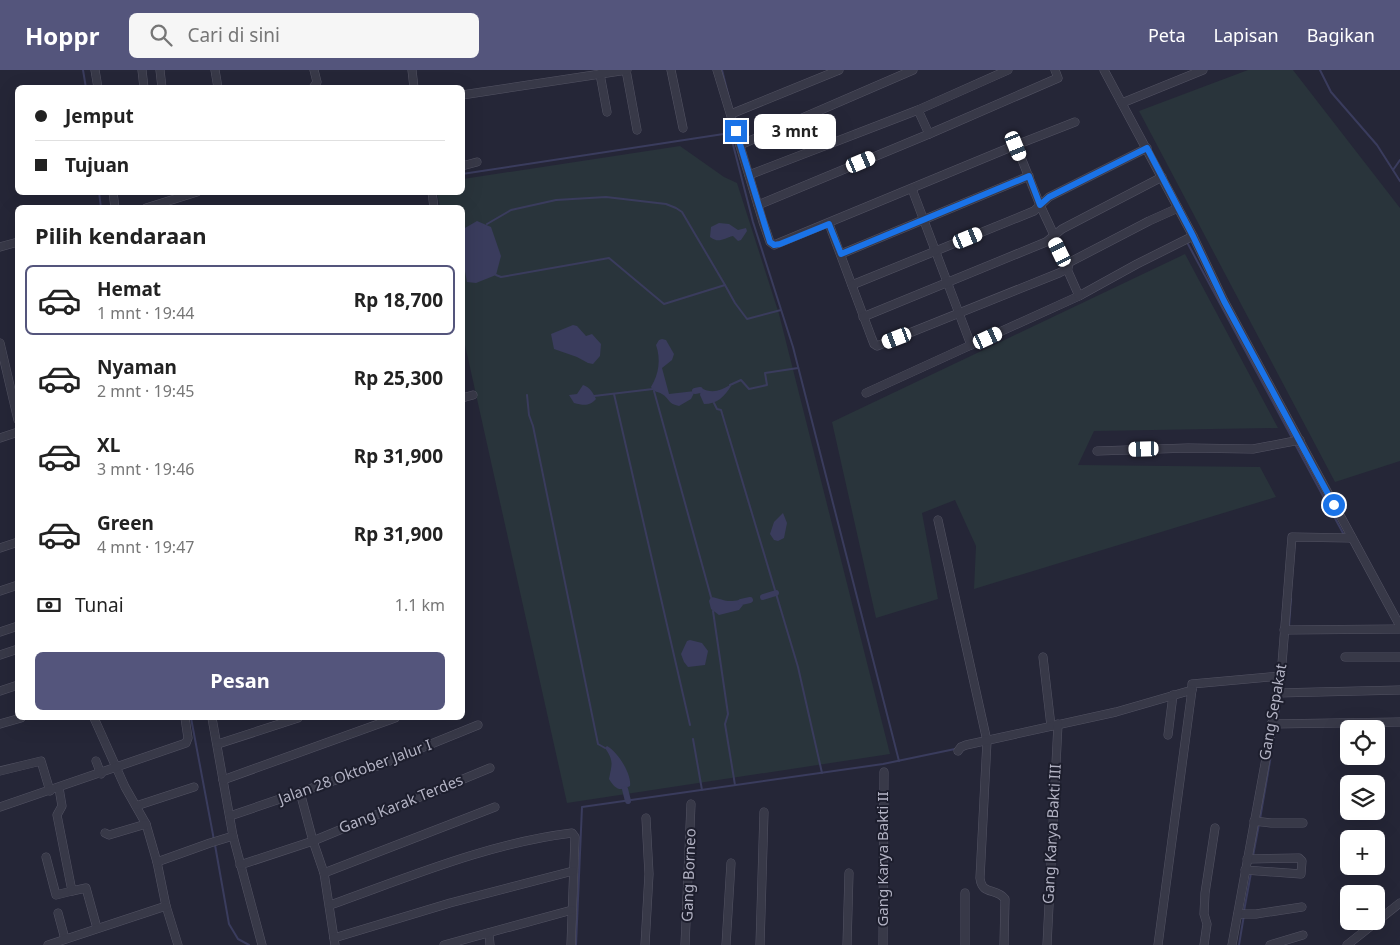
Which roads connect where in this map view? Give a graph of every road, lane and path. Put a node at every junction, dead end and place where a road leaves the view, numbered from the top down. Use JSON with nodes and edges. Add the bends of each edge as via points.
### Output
{"nodes":[{"id":1,"x":95,"y":70,"type":"edge"},
{"id":2,"x":142,"y":70,"type":"edge"},
{"id":3,"x":160,"y":70,"type":"edge"},
{"id":4,"x":215,"y":70,"type":"edge"},
{"id":5,"x":314,"y":70,"type":"edge"},
{"id":6,"x":412,"y":70,"type":"edge"},
{"id":7,"x":627,"y":70,"type":"edge"},
{"id":8,"x":671,"y":70,"type":"edge"},
{"id":9,"x":717,"y":70,"type":"edge"},
{"id":10,"x":839,"y":70,"type":"edge"},
{"id":11,"x":913,"y":70,"type":"edge"},
{"id":12,"x":1008,"y":70,"type":"edge"},
{"id":13,"x":1055,"y":70,"type":"edge"},
{"id":14,"x":1104,"y":70,"type":"edge"},
{"id":15,"x":1202,"y":70,"type":"edge"},
{"id":16,"x":600,"y":74,"type":"junction"},
{"id":17,"x":98,"y":85,"type":"edge"},
{"id":18,"x":144,"y":85,"type":"edge"},
{"id":19,"x":162,"y":85,"type":"edge"},
{"id":20,"x":218,"y":85,"type":"edge"},
{"id":21,"x":316,"y":85,"type":"edge"},
{"id":22,"x":411,"y":85,"type":"edge"},
{"id":23,"x":465,"y":96,"type":"edge"},
{"id":24,"x":1122,"y":103,"type":"junction"},
{"id":25,"x":918,"y":110,"type":"junction"},
{"id":26,"x":607,"y":112,"type":"dead end"},
{"id":27,"x":731,"y":114,"type":"junction"},
{"id":28,"x":1075,"y":122,"type":"dead end"},
{"id":29,"x":683,"y":128,"type":"dead end"},
{"id":30,"x":637,"y":130,"type":"dead end"},
{"id":31,"x":930,"y":134,"type":"junction"},
{"id":32,"x":740,"y":145,"type":"junction"},
{"id":33,"x":1016,"y":146,"type":"junction"},
{"id":34,"x":1147,"y":148,"type":"junction"},
{"id":35,"x":477,"y":162,"type":"dead end"},
{"id":36,"x":465,"y":165,"type":"edge"},
{"id":37,"x":749,"y":175,"type":"junction"},
{"id":38,"x":1029,"y":176,"type":"junction"},
{"id":39,"x":1162,"y":177,"type":"junction"},
{"id":40,"x":912,"y":189,"type":"junction"},
{"id":41,"x":187,"y":195,"type":"edge"},
{"id":42,"x":155,"y":205,"type":"edge"},
{"id":43,"x":758,"y":205,"type":"junction"},
{"id":44,"x":1040,"y":205,"type":"junction"},
{"id":45,"x":1178,"y":208,"type":"junction"},
{"id":46,"x":924,"y":220,"type":"junction"},
{"id":47,"x":829,"y":224,"type":"junction"},
{"id":48,"x":1053,"y":236,"type":"junction"},
{"id":49,"x":1193,"y":236,"type":"junction"},
{"id":50,"x":15,"y":243,"type":"edge"},
{"id":51,"x":0,"y":247,"type":"edge"},
{"id":52,"x":935,"y":251,"type":"junction"},
{"id":53,"x":841,"y":254,"type":"junction"},
{"id":54,"x":1067,"y":268,"type":"junction"},
{"id":55,"x":947,"y":282,"type":"junction"},
{"id":56,"x":852,"y":285,"type":"junction"},
{"id":57,"x":1079,"y":296,"type":"junction"},
{"id":58,"x":958,"y":313,"type":"junction"},
{"id":59,"x":863,"y":317,"type":"junction"},
{"id":60,"x":0,"y":343,"type":"edge"},
{"id":61,"x":971,"y":345,"type":"junction"},
{"id":62,"x":14,"y":383,"type":"edge"},
{"id":63,"x":866,"y":393,"type":"dead end"},
{"id":64,"x":473,"y":395,"type":"dead end"},
{"id":65,"x":465,"y":397,"type":"edge"},
{"id":66,"x":15,"y":433,"type":"edge"},
{"id":67,"x":0,"y":438,"type":"edge"},
{"id":68,"x":1300,"y":440,"type":"junction"},
{"id":69,"x":1097,"y":451,"type":"dead end"},
{"id":70,"x":938,"y":520,"type":"dead end"},
{"id":71,"x":1352,"y":538,"type":"junction"},
{"id":72,"x":15,"y":543,"type":"edge"},
{"id":73,"x":0,"y":548,"type":"edge"},
{"id":74,"x":15,"y":586,"type":"edge"},
{"id":75,"x":0,"y":590,"type":"edge"},
{"id":76,"x":15,"y":627,"type":"edge"},
{"id":77,"x":1400,"y":628,"type":"edge"},
{"id":78,"x":1287,"y":630,"type":"junction"},
{"id":79,"x":0,"y":632,"type":"edge"},
{"id":80,"x":15,"y":650,"type":"edge"},
{"id":81,"x":0,"y":654,"type":"edge"},
{"id":82,"x":1043,"y":657,"type":"dead end"},
{"id":83,"x":1400,"y":657,"type":"edge"},
{"id":84,"x":1345,"y":658,"type":"dead end"},
{"id":85,"x":1281,"y":676,"type":"junction"},
{"id":86,"x":15,"y":685,"type":"edge"},
{"id":87,"x":1192,"y":690,"type":"junction"},
{"id":88,"x":1400,"y":690,"type":"edge"},
{"id":89,"x":0,"y":691,"type":"edge"},
{"id":90,"x":1280,"y":693,"type":"junction"},
{"id":91,"x":1172,"y":699,"type":"junction"},
{"id":92,"x":15,"y":720,"type":"edge"},
{"id":93,"x":95,"y":720,"type":"edge"},
{"id":94,"x":185,"y":720,"type":"edge"},
{"id":95,"x":212,"y":720,"type":"edge"},
{"id":96,"x":292,"y":720,"type":"edge"},
{"id":97,"x":388,"y":720,"type":"edge"},
{"id":98,"x":1400,"y":722,"type":"edge"},
{"id":99,"x":0,"y":724,"type":"edge"},
{"id":100,"x":1275,"y":724,"type":"junction"},
{"id":101,"x":478,"y":725,"type":"dead end"},
{"id":102,"x":1056,"y":726,"type":"junction"},
{"id":103,"x":1168,"y":735,"type":"dead end"},
{"id":104,"x":987,"y":741,"type":"junction"},
{"id":105,"x":218,"y":744,"type":"junction"},
{"id":106,"x":958,"y":751,"type":"dead end"},
{"id":107,"x":96,"y":761,"type":"dead end"},
{"id":108,"x":118,"y":768,"type":"junction"},
{"id":109,"x":490,"y":768,"type":"dead end"},
{"id":110,"x":0,"y":771,"type":"edge"},
{"id":111,"x":884,"y":772,"type":"dead end"},
{"id":112,"x":101,"y":774,"type":"junction"},
{"id":113,"x":223,"y":780,"type":"junction"},
{"id":114,"x":59,"y":788,"type":"junction"},
{"id":115,"x":194,"y":788,"type":"dead end"},
{"id":116,"x":50,"y":791,"type":"junction"},
{"id":117,"x":300,"y":792,"type":"junction"},
{"id":118,"x":691,"y":804,"type":"dead end"},
{"id":119,"x":136,"y":806,"type":"junction"},
{"id":120,"x":0,"y":807,"type":"edge"},
{"id":121,"x":495,"y":807,"type":"dead end"},
{"id":122,"x":764,"y":812,"type":"dead end"},
{"id":123,"x":230,"y":816,"type":"junction"},
{"id":124,"x":646,"y":818,"type":"dead end"},
{"id":125,"x":1258,"y":822,"type":"junction"},
{"id":126,"x":1303,"y":823,"type":"dead end"},
{"id":127,"x":146,"y":824,"type":"junction"},
{"id":128,"x":1215,"y":828,"type":"dead end"},
{"id":129,"x":105,"y":833,"type":"dead end"},
{"id":130,"x":230,"y":837,"type":"junction"},
{"id":131,"x":313,"y":841,"type":"junction"},
{"id":132,"x":46,"y":857,"type":"dead end"},
{"id":133,"x":1251,"y":859,"type":"junction"},
{"id":134,"x":157,"y":862,"type":"junction"},
{"id":135,"x":731,"y":863,"type":"dead end"},
{"id":136,"x":240,"y":865,"type":"junction"},
{"id":137,"x":573,"y":871,"type":"junction"},
{"id":138,"x":1250,"y":871,"type":"junction"},
{"id":139,"x":324,"y":873,"type":"junction"},
{"id":140,"x":849,"y":873,"type":"dead end"},
{"id":141,"x":72,"y":891,"type":"junction"},
{"id":142,"x":966,"y":892,"type":"dead end"},
{"id":143,"x":1400,"y":904,"type":"edge"},
{"id":144,"x":330,"y":905,"type":"junction"},
{"id":145,"x":166,"y":906,"type":"junction"},
{"id":146,"x":1302,"y":907,"type":"dead end"},
{"id":147,"x":572,"y":910,"type":"junction"},
{"id":148,"x":58,"y":914,"type":"dead end"},
{"id":149,"x":1241,"y":915,"type":"junction"},
{"id":150,"x":97,"y":928,"type":"junction"},
{"id":151,"x":488,"y":933,"type":"junction"},
{"id":152,"x":1303,"y":935,"type":"dead end"},
{"id":153,"x":65,"y":939,"type":"junction"},
{"id":154,"x":334,"y":941,"type":"edge"},
{"id":155,"x":175,"y":944,"type":"edge"},
{"id":156,"x":48,"y":945,"type":"edge"},
{"id":157,"x":262,"y":945,"type":"edge"},
{"id":158,"x":444,"y":945,"type":"edge"},
{"id":159,"x":490,"y":945,"type":"edge"},
{"id":160,"x":571,"y":945,"type":"edge"},
{"id":161,"x":645,"y":945,"type":"edge"},
{"id":162,"x":685,"y":945,"type":"edge"},
{"id":163,"x":726,"y":945,"type":"edge"},
{"id":164,"x":760,"y":945,"type":"edge"},
{"id":165,"x":847,"y":945,"type":"edge"},
{"id":166,"x":882,"y":945,"type":"edge"},
{"id":167,"x":965,"y":945,"type":"edge"},
{"id":168,"x":1004,"y":945,"type":"edge"},
{"id":169,"x":1046,"y":945,"type":"edge"},
{"id":170,"x":1158,"y":945,"type":"edge"},
{"id":171,"x":1204,"y":945,"type":"edge"},
{"id":172,"x":1232,"y":945,"type":"edge"},
{"id":173,"x":1270,"y":945,"type":"edge"},
{"id":174,"x":1347,"y":945,"type":"edge"}],
"edges":[{"from":1,"to":17,"type":"street"},
{"from":2,"to":18,"type":"street"},
{"from":3,"to":19,"type":"street"},
{"from":4,"to":20,"type":"street"},
{"from":5,"to":21,"type":"street"},
{"from":6,"to":22,"type":"street"},
{"from":7,"to":16,"type":"street"},
{"from":7,"to":30,"type":"street"},
{"from":8,"to":29,"type":"street"},
{"from":9,"to":27,"type":"street"},
{"from":10,"to":27,"type":"street"},
{"from":11,"to":32,"type":"street"},
{"from":12,"to":25,"type":"street"},
{"from":13,"to":31,"type":"street","via":[[1058,78]]},
{"from":14,"to":24,"type":"street"},
{"from":15,"to":24,"type":"street"},
{"from":16,"to":23,"type":"street"},
{"from":16,"to":26,"type":"street"},
{"from":24,"to":34,"type":"street"},
{"from":25,"to":31,"type":"street"},
{"from":25,"to":37,"type":"street"},
{"from":27,"to":32,"type":"street"},
{"from":28,"to":33,"type":"street"},
{"from":31,"to":43,"type":"street"},
{"from":32,"to":37,"type":"street"},
{"from":33,"to":38,"type":"street"},
{"from":33,"to":40,"type":"street"},
{"from":34,"to":39,"type":"street"},
{"from":34,"to":44,"type":"street","via":[[1049,197]]},
{"from":35,"to":36,"type":"street"},
{"from":37,"to":43,"type":"street"},
{"from":38,"to":44,"type":"street"},
{"from":38,"to":46,"type":"street"},
{"from":39,"to":45,"type":"street"},
{"from":39,"to":48,"type":"street"},
{"from":40,"to":46,"type":"street"},
{"from":40,"to":47,"type":"street"},
{"from":41,"to":42,"type":"street"},
{"from":43,"to":47,"type":"street","via":[[770,242],[774,245]]},
{"from":44,"to":48,"type":"street"},
{"from":44,"to":52,"type":"street","via":[[1034,211]]},
{"from":45,"to":49,"type":"street"},
{"from":45,"to":54,"type":"street","via":[[1072,261]]},
{"from":46,"to":52,"type":"street"},
{"from":46,"to":53,"type":"street"},
{"from":47,"to":53,"type":"street"},
{"from":48,"to":54,"type":"street"},
{"from":48,"to":55,"type":"street","via":[[1035,247]]},
{"from":49,"to":57,"type":"street"},
{"from":49,"to":68,"type":"street"},
{"from":50,"to":51,"type":"street"},
{"from":52,"to":55,"type":"street"},
{"from":52,"to":56,"type":"street"},
{"from":53,"to":56,"type":"street"},
{"from":54,"to":57,"type":"street"},
{"from":54,"to":58,"type":"street"},
{"from":55,"to":58,"type":"street"},
{"from":55,"to":59,"type":"street"},
{"from":56,"to":59,"type":"street"},
{"from":57,"to":61,"type":"street"},
{"from":58,"to":59,"type":"street","via":[[877,346]]},
{"from":58,"to":61,"type":"street"},
{"from":60,"to":62,"type":"street"},
{"from":61,"to":63,"type":"street"},
{"from":64,"to":65,"type":"street"},
{"from":66,"to":67,"type":"street"},
{"from":68,"to":69,"type":"street","via":[[1253,449]]},
{"from":68,"to":71,"type":"street"},
{"from":70,"to":104,"type":"street"},
{"from":71,"to":77,"type":"street"},
{"from":71,"to":78,"type":"street","name":"Gang Sepakat","via":[[1292,537]]},
{"from":72,"to":73,"type":"street"},
{"from":74,"to":75,"type":"street"},
{"from":76,"to":79,"type":"street"},
{"from":77,"to":78,"type":"street"},
{"from":78,"to":85,"type":"street","name":"Gang Sepakat"},
{"from":80,"to":81,"type":"street"},
{"from":82,"to":102,"type":"street","name":"Gang Karya Bakti III"},
{"from":83,"to":84,"type":"street"},
{"from":85,"to":87,"type":"street","via":[[1192,684]]},
{"from":85,"to":90,"type":"street","name":"Gang Sepakat"},
{"from":86,"to":89,"type":"street"},
{"from":87,"to":91,"type":"street"},
{"from":87,"to":170,"type":"street"},
{"from":88,"to":90,"type":"street"},
{"from":90,"to":100,"type":"street","name":"Gang Sepakat"},
{"from":91,"to":102,"type":"street"},
{"from":91,"to":103,"type":"street"},
{"from":92,"to":99,"type":"street"},
{"from":93,"to":108,"type":"street"},
{"from":94,"to":108,"type":"street","via":[[186,744]]},
{"from":95,"to":105,"type":"street"},
{"from":96,"to":105,"type":"street"},
{"from":97,"to":113,"type":"street"},
{"from":98,"to":100,"type":"street"},
{"from":100,"to":125,"type":"street","name":"Gang Sepakat"},
{"from":101,"to":117,"type":"street","name":"Jalan 28 Oktober Jalur I","via":[[377,766]]},
{"from":102,"to":104,"type":"street"},
{"from":102,"to":169,"type":"street","name":"Gang Karya Bakti III"},
{"from":104,"to":106,"type":"street","via":[[963,746]]},
{"from":104,"to":168,"type":"street","via":[[980,878],[984,888],[1004,899]]},
{"from":105,"to":113,"type":"street"},
{"from":107,"to":112,"type":"street"},
{"from":108,"to":112,"type":"street"},
{"from":108,"to":119,"type":"street"},
{"from":109,"to":131,"type":"street","name":"Gang Karak Terdes"},
{"from":110,"to":116,"type":"street","via":[[41,761]]},
{"from":111,"to":166,"type":"street","name":"Gang Karya Bakti II"},
{"from":112,"to":114,"type":"street"},
{"from":113,"to":123,"type":"street"},
{"from":114,"to":116,"type":"street"},
{"from":114,"to":141,"type":"street","via":[[62,806],[57,815]]},
{"from":115,"to":119,"type":"street"},
{"from":116,"to":120,"type":"street"},
{"from":117,"to":123,"type":"street","name":"Jalan 28 Oktober Jalur I"},
{"from":117,"to":131,"type":"street"},
{"from":118,"to":162,"type":"street","name":"Gang Borneo"},
{"from":119,"to":127,"type":"street"},
{"from":121,"to":139,"type":"street"},
{"from":122,"to":164,"type":"street"},
{"from":123,"to":130,"type":"street"},
{"from":124,"to":161,"type":"street","via":[[649,874]]},
{"from":125,"to":126,"type":"street"},
{"from":125,"to":133,"type":"street","name":"Gang Sepakat"},
{"from":127,"to":129,"type":"street","via":[[109,835]]},
{"from":127,"to":134,"type":"street"},
{"from":128,"to":171,"type":"street","via":[[1205,893],[1207,924]]},
{"from":130,"to":134,"type":"street"},
{"from":130,"to":136,"type":"street"},
{"from":131,"to":136,"type":"street","name":"Gang Karak Terdes"},
{"from":131,"to":139,"type":"street"},
{"from":132,"to":141,"type":"street","via":[[56,894]]},
{"from":133,"to":138,"type":"street","name":"Gang Sepakat"},
{"from":133,"to":138,"type":"street","via":[[1299,858],[1302,861],[1301,874]]},
{"from":134,"to":145,"type":"street"},
{"from":135,"to":163,"type":"street"},
{"from":136,"to":157,"type":"street"},
{"from":137,"to":144,"type":"street","via":[[575,837],[572,833],[485,852]]},
{"from":137,"to":147,"type":"street"},
{"from":137,"to":154,"type":"street","via":[[443,905]]},
{"from":138,"to":149,"type":"street","name":"Gang Sepakat"},
{"from":139,"to":144,"type":"street"},
{"from":140,"to":165,"type":"street"},
{"from":141,"to":150,"type":"street","via":[[86,888]]},
{"from":142,"to":167,"type":"street"},
{"from":143,"to":174,"type":"street"},
{"from":144,"to":154,"type":"street"},
{"from":145,"to":150,"type":"street"},
{"from":145,"to":155,"type":"street"},
{"from":146,"to":149,"type":"street"},
{"from":147,"to":151,"type":"street"},
{"from":147,"to":160,"type":"street"},
{"from":148,"to":153,"type":"street"},
{"from":149,"to":172,"type":"street","name":"Gang Sepakat"},
{"from":150,"to":153,"type":"street"},
{"from":151,"to":158,"type":"street"},
{"from":151,"to":159,"type":"street"},
{"from":152,"to":173,"type":"street"},
{"from":153,"to":156,"type":"street"}]}
